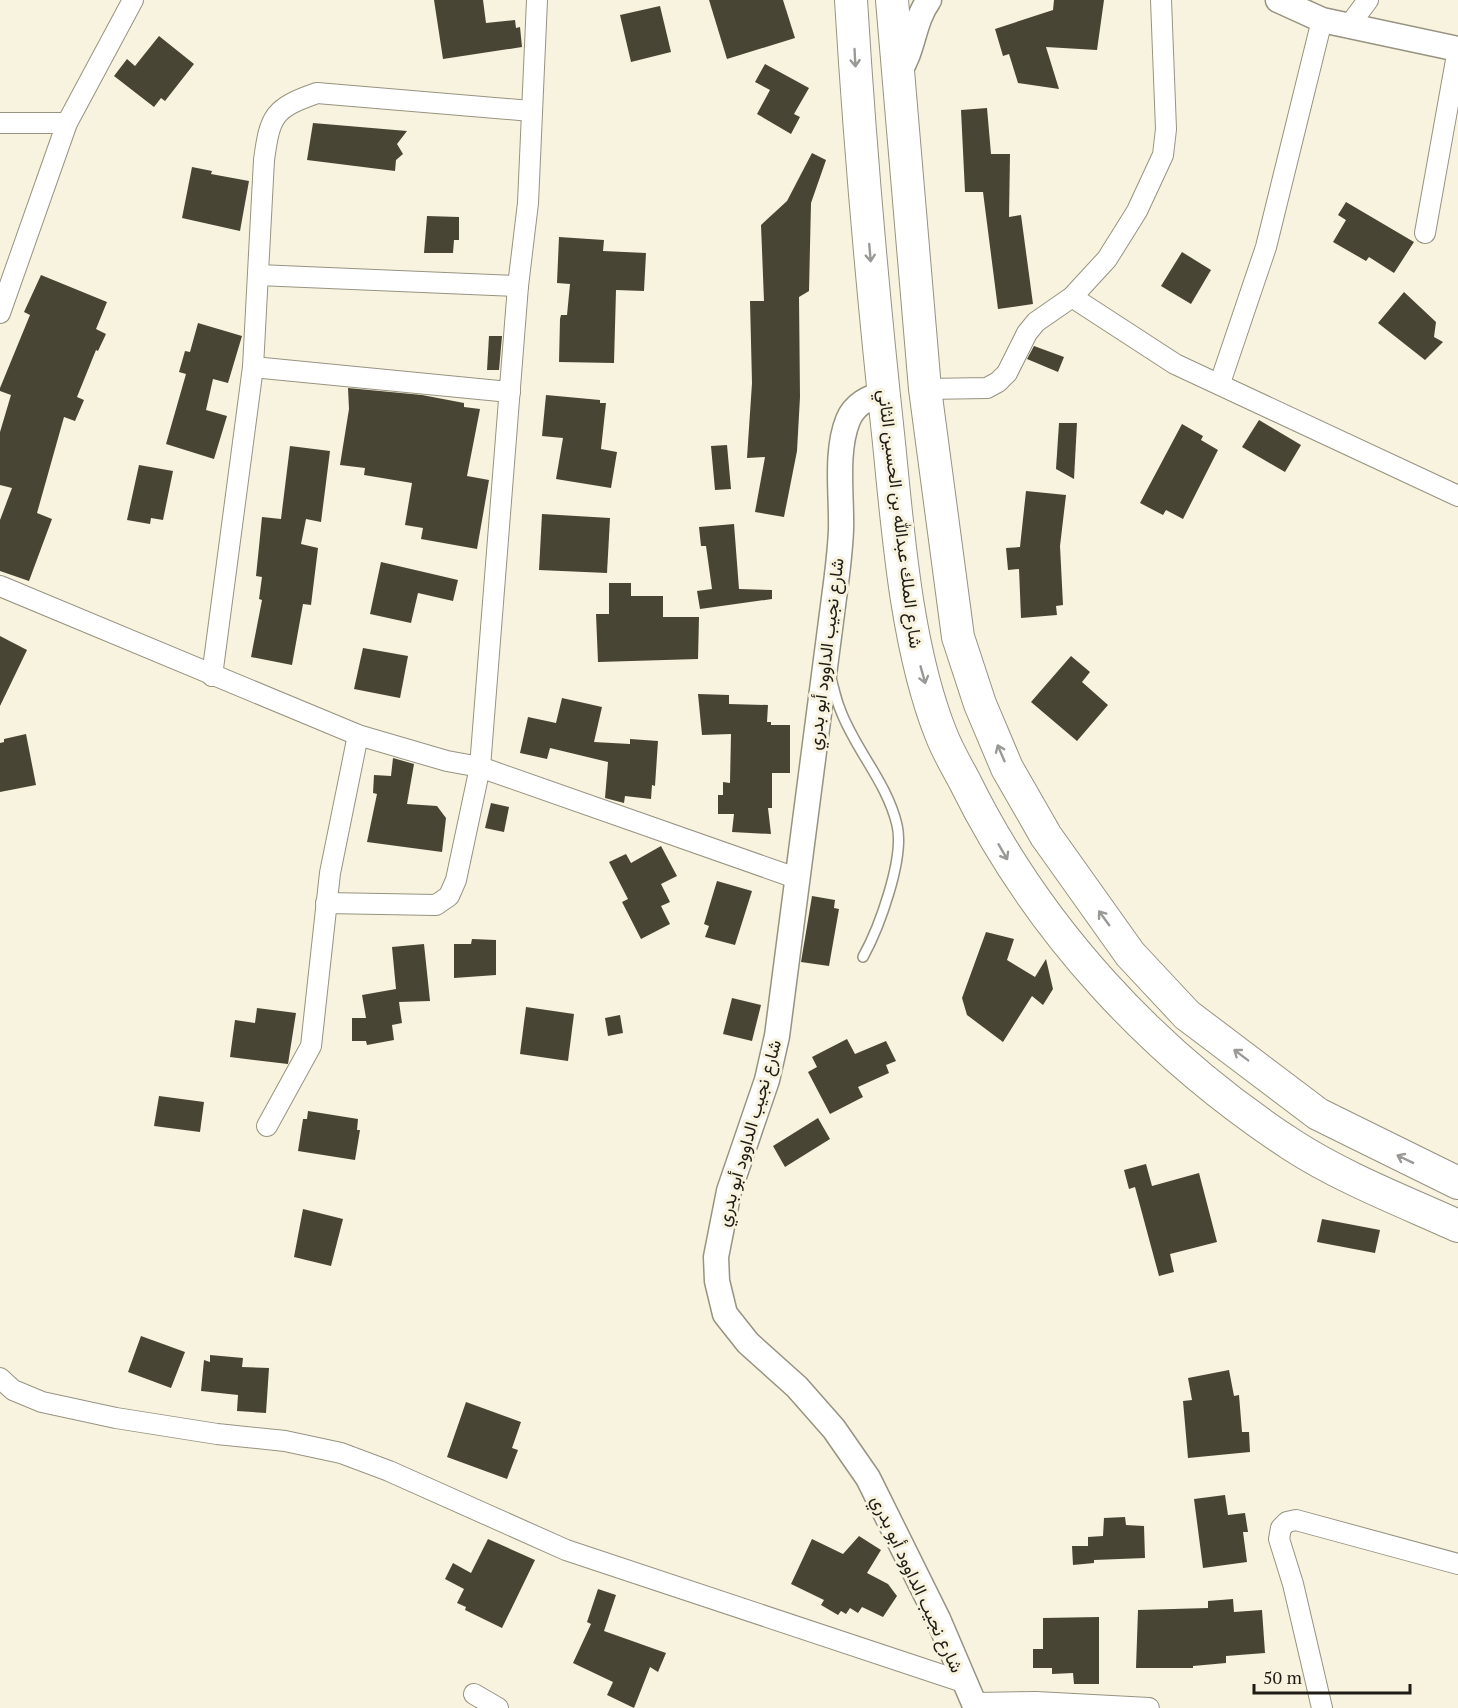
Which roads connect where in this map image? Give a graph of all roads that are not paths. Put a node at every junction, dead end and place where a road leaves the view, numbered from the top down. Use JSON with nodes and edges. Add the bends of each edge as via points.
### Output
{"nodes":[{"id":1,"x":133,"y":0,"type":"edge"},
{"id":2,"x":537,"y":0,"type":"edge"},
{"id":3,"x":851,"y":0,"type":"edge"},
{"id":4,"x":892,"y":0,"type":"edge"},
{"id":5,"x":929,"y":0,"type":"edge"},
{"id":6,"x":1161,"y":0,"type":"edge"},
{"id":7,"x":1278,"y":0,"type":"edge"},
{"id":8,"x":1368,"y":0,"type":"edge"},
{"id":9,"x":1322,"y":20,"type":"junction"},
{"id":10,"x":1348,"y":27,"type":"junction"},
{"id":11,"x":1458,"y":49,"type":"edge"},
{"id":12,"x":899,"y":72,"type":"junction"},
{"id":13,"x":531,"y":111,"type":"junction"},
{"id":14,"x":0,"y":123,"type":"edge"},
{"id":15,"x":67,"y":123,"type":"junction"},
{"id":16,"x":1425,"y":233,"type":"dead end"},
{"id":17,"x":258,"y":275,"type":"junction"},
{"id":18,"x":518,"y":286,"type":"junction"},
{"id":19,"x":1072,"y":297,"type":"junction"},
{"id":20,"x":0,"y":313,"type":"edge"},
{"id":21,"x":253,"y":367,"type":"junction"},
{"id":22,"x":1220,"y":383,"type":"junction"},
{"id":23,"x":925,"y":389,"type":"junction"},
{"id":24,"x":510,"y":392,"type":"junction"},
{"id":25,"x":884,"y":394,"type":"junction"},
{"id":26,"x":1458,"y":496,"type":"edge"},
{"id":27,"x":0,"y":586,"type":"edge"},
{"id":28,"x":825,"y":659,"type":"junction"},
{"id":29,"x":212,"y":676,"type":"junction"},
{"id":30,"x":358,"y":735,"type":"junction"},
{"id":31,"x":480,"y":767,"type":"junction"},
{"id":32,"x":796,"y":878,"type":"junction"},
{"id":33,"x":326,"y":903,"type":"junction"},
{"id":34,"x":862,"y":957,"type":"dead end"},
{"id":35,"x":267,"y":1126,"type":"dead end"},
{"id":36,"x":1458,"y":1183,"type":"edge"},
{"id":37,"x":1458,"y":1227,"type":"edge"},
{"id":38,"x":0,"y":1378,"type":"edge"},
{"id":39,"x":1458,"y":1564,"type":"edge"},
{"id":40,"x":963,"y":1682,"type":"junction"},
{"id":41,"x":474,"y":1694,"type":"dead end"},
{"id":42,"x":975,"y":1706,"type":"edge"},
{"id":43,"x":498,"y":1708,"type":"edge"},
{"id":44,"x":1149,"y":1708,"type":"edge"},
{"id":45,"x":1322,"y":1708,"type":"edge"}],
"edges":[{"from":1,"to":15,"type":"street"},
{"from":2,"to":13,"type":"street"},
{"from":3,"to":25,"type":"highway","name":"شارع الملك عبدالله بن الحسين الثاني","one_way":true},
{"from":4,"to":12,"type":"highway"},
{"from":5,"to":12,"type":"street"},
{"from":6,"to":19,"type":"street","via":[[1166,129],[1163,155],[1137,211],[1107,259]]},
{"from":7,"to":9,"type":"street"},
{"from":8,"to":10,"type":"street"},
{"from":9,"to":10,"type":"street"},
{"from":9,"to":22,"type":"street","via":[[1266,247]]},
{"from":10,"to":11,"type":"street"},
{"from":11,"to":16,"type":"street"},
{"from":12,"to":23,"type":"highway"},
{"from":13,"to":17,"type":"street","via":[[317,93],[289,103],[274,117],[267,135]]},
{"from":13,"to":18,"type":"street","via":[[528,203]]},
{"from":14,"to":15,"type":"street"},
{"from":15,"to":20,"type":"street"},
{"from":17,"to":18,"type":"street"},
{"from":17,"to":21,"type":"street"},
{"from":18,"to":24,"type":"street"},
{"from":19,"to":22,"type":"street","via":[[1174,364]]},
{"from":19,"to":23,"type":"street","via":[[1036,322],[998,382],[987,388]]},
{"from":21,"to":24,"type":"street"},
{"from":21,"to":29,"type":"street"},
{"from":22,"to":26,"type":"street"},
{"from":36,"to":23,"type":"highway","one_way":true,"via":[[1317,1114],[1187,1015],[1130,954],[1046,836],[1007,768],[958,637]]},
{"from":24,"to":31,"type":"street"},
{"from":25,"to":28,"type":"street","name":"شارع نجيب الداوود أبو بدري","via":[[858,406],[848,419],[843,439],[841,533]]},
{"from":25,"to":37,"type":"highway","name":"شارع الملك عبدالله بن الحسين الثاني","one_way":true,"via":[[897,528],[918,658],[940,734],[1009,862],[1107,990],[1169,1052],[1295,1147]]},
{"from":27,"to":29,"type":"street"},
{"from":28,"to":32,"type":"street","name":"شارع نجيب الداوود أبو بدري"},
{"from":28,"to":34,"type":"lane","via":[[840,711],[888,798],[898,827],[889,892],[876,934]]},
{"from":29,"to":30,"type":"street"},
{"from":30,"to":31,"type":"street"},
{"from":30,"to":33,"type":"street"},
{"from":31,"to":32,"type":"street"},
{"from":31,"to":33,"type":"street","via":[[456,880],[445,901],[436,905]]},
{"from":32,"to":40,"type":"street","name":"شارع نجيب الداوود أبو بدري","via":[[777,1036],[767,1080],[729,1191],[716,1257],[717,1281],[725,1314],[748,1343],[797,1387],[868,1478],[938,1619]]},
{"from":33,"to":35,"type":"street","via":[[311,1046]]},
{"from":38,"to":40,"type":"street","via":[[13,1390],[42,1402],[116,1418],[285,1441],[341,1453],[566,1550]]},
{"from":39,"to":45,"type":"street","via":[[1296,1520],[1281,1528],[1279,1539]]},
{"from":40,"to":42,"type":"street","name":"شارع نجيب الداوود أبو بدري"},
{"from":41,"to":43,"type":"street"},
{"from":42,"to":44,"type":"street","via":[[1036,1702]]}]}
